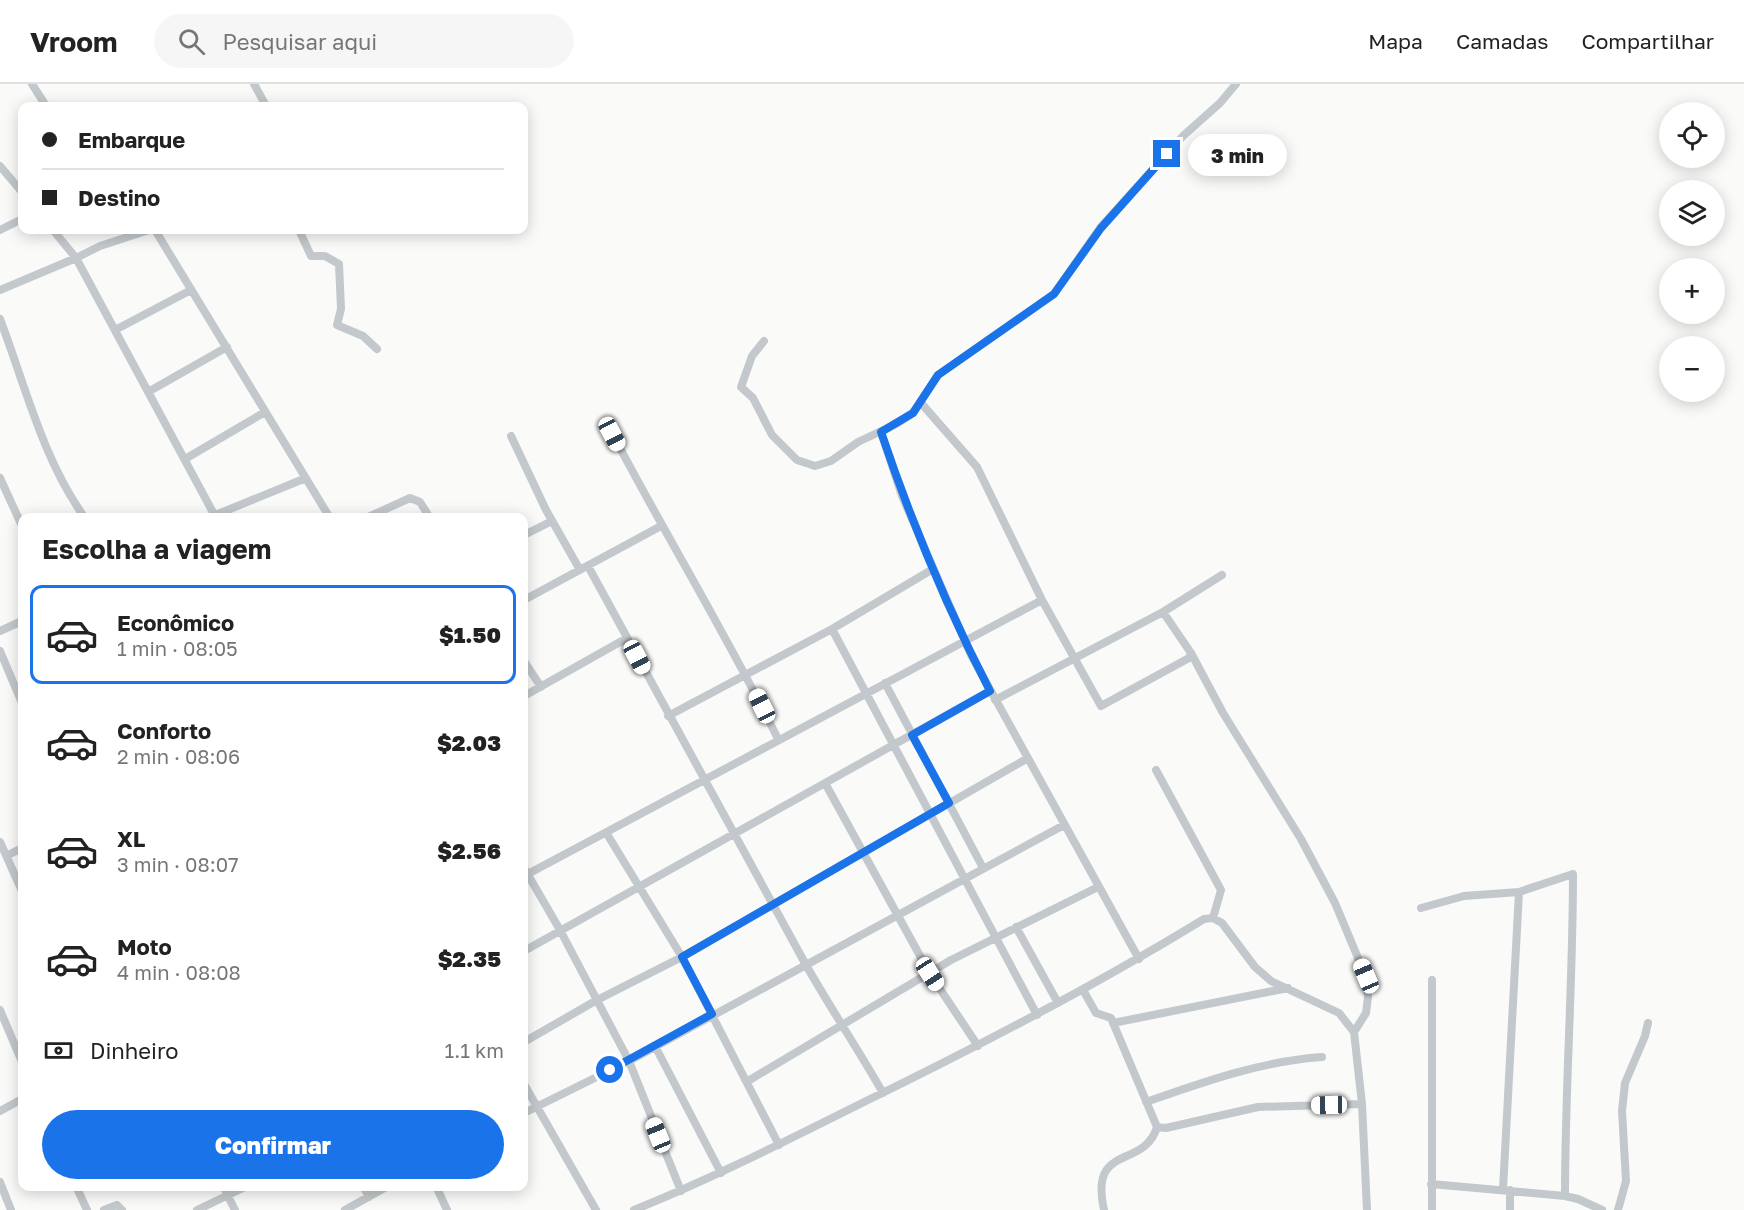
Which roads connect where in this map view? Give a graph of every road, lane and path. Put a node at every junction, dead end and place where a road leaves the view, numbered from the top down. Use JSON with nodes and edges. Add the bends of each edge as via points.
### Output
{"nodes":[{"id":1,"x":32,"y":84,"type":"edge"},
{"id":2,"x":254,"y":84,"type":"edge"},
{"id":3,"x":1236,"y":84,"type":"edge"},
{"id":4,"x":43,"y":102,"type":"edge"},
{"id":5,"x":264,"y":102,"type":"edge"},
{"id":6,"x":0,"y":166,"type":"edge"},
{"id":7,"x":18,"y":187,"type":"edge"},
{"id":8,"x":18,"y":221,"type":"edge"},
{"id":9,"x":0,"y":230,"type":"edge"},
{"id":10,"x":56,"y":234,"type":"edge"},
{"id":11,"x":137,"y":234,"type":"edge"},
{"id":12,"x":157,"y":234,"type":"edge"},
{"id":13,"x":301,"y":234,"type":"edge"},
{"id":14,"x":76,"y":258,"type":"junction"},
{"id":15,"x":0,"y":290,"type":"edge"},
{"id":16,"x":191,"y":290,"type":"junction"},
{"id":17,"x":0,"y":319,"type":"edge"},
{"id":18,"x":115,"y":330,"type":"junction"},
{"id":19,"x":764,"y":341,"type":"dead end"},
{"id":20,"x":226,"y":347,"type":"junction"},
{"id":21,"x":377,"y":349,"type":"dead end"},
{"id":22,"x":148,"y":392,"type":"junction"},
{"id":23,"x":921,"y":403,"type":"junction"},
{"id":24,"x":265,"y":412,"type":"junction"},
{"id":25,"x":881,"y":432,"type":"junction"},
{"id":26,"x":612,"y":434,"type":"dead end"},
{"id":27,"x":511,"y":436,"type":"dead end"},
{"id":28,"x":185,"y":459,"type":"junction"},
{"id":29,"x":0,"y":478,"type":"edge"},
{"id":30,"x":306,"y":478,"type":"junction"},
{"id":31,"x":81,"y":513,"type":"edge"},
{"id":32,"x":212,"y":513,"type":"edge"},
{"id":33,"x":220,"y":513,"type":"edge"},
{"id":34,"x":327,"y":513,"type":"edge"},
{"id":35,"x":377,"y":513,"type":"edge"},
{"id":36,"x":427,"y":513,"type":"edge"},
{"id":37,"x":18,"y":517,"type":"edge"},
{"id":38,"x":552,"y":521,"type":"junction"},
{"id":39,"x":661,"y":526,"type":"junction"},
{"id":40,"x":528,"y":533,"type":"edge"},
{"id":41,"x":584,"y":568,"type":"junction"},
{"id":42,"x":933,"y":569,"type":"junction"},
{"id":43,"x":1222,"y":575,"type":"dead end"},
{"id":44,"x":528,"y":598,"type":"edge"},
{"id":45,"x":1042,"y":600,"type":"junction"},
{"id":46,"x":1163,"y":612,"type":"junction"},
{"id":47,"x":18,"y":623,"type":"edge"},
{"id":48,"x":832,"y":628,"type":"junction"},
{"id":49,"x":0,"y":631,"type":"edge"},
{"id":50,"x":627,"y":638,"type":"junction"},
{"id":51,"x":965,"y":642,"type":"junction"},
{"id":52,"x":0,"y":651,"type":"edge"},
{"id":53,"x":1191,"y":653,"type":"junction"},
{"id":54,"x":1076,"y":659,"type":"junction"},
{"id":55,"x":528,"y":667,"type":"edge"},
{"id":56,"x":745,"y":672,"type":"junction"},
{"id":57,"x":885,"y":683,"type":"junction"},
{"id":58,"x":541,"y":687,"type":"junction"},
{"id":59,"x":990,"y":691,"type":"junction"},
{"id":60,"x":866,"y":693,"type":"junction"},
{"id":61,"x":18,"y":694,"type":"edge"},
{"id":62,"x":528,"y":694,"type":"edge"},
{"id":63,"x":994,"y":700,"type":"junction"},
{"id":64,"x":668,"y":716,"type":"junction"},
{"id":65,"x":912,"y":735,"type":"junction"},
{"id":66,"x":778,"y":739,"type":"junction"},
{"id":67,"x":892,"y":746,"type":"junction"},
{"id":68,"x":1028,"y":758,"type":"junction"},
{"id":69,"x":1156,"y":770,"type":"dead end"},
{"id":70,"x":703,"y":780,"type":"junction"},
{"id":71,"x":825,"y":783,"type":"junction"},
{"id":72,"x":949,"y":803,"type":"junction"},
{"id":73,"x":930,"y":815,"type":"junction"},
{"id":74,"x":1064,"y":825,"type":"junction"},
{"id":75,"x":607,"y":834,"type":"junction"},
{"id":76,"x":735,"y":834,"type":"junction"},
{"id":77,"x":0,"y":842,"type":"edge"},
{"id":78,"x":18,"y":850,"type":"edge"},
{"id":79,"x":863,"y":853,"type":"junction"},
{"id":80,"x":8,"y":855,"type":"junction"},
{"id":81,"x":983,"y":868,"type":"junction"},
{"id":82,"x":528,"y":872,"type":"edge"},
{"id":83,"x":966,"y":877,"type":"junction"},
{"id":84,"x":528,"y":878,"type":"edge"},
{"id":85,"x":18,"y":881,"type":"edge"},
{"id":86,"x":641,"y":886,"type":"junction"},
{"id":87,"x":1098,"y":887,"type":"junction"},
{"id":88,"x":1519,"y":892,"type":"junction"},
{"id":89,"x":774,"y":904,"type":"junction"},
{"id":90,"x":1421,"y":908,"type":"dead end"},
{"id":91,"x":897,"y":914,"type":"junction"},
{"id":92,"x":1213,"y":918,"type":"junction"},
{"id":93,"x":1016,"y":927,"type":"junction"},
{"id":94,"x":560,"y":930,"type":"junction"},
{"id":95,"x":997,"y":937,"type":"junction"},
{"id":96,"x":528,"y":949,"type":"edge"},
{"id":97,"x":682,"y":957,"type":"junction"},
{"id":98,"x":1138,"y":959,"type":"junction"},
{"id":99,"x":806,"y":965,"type":"junction"},
{"id":100,"x":930,"y":974,"type":"junction"},
{"id":101,"x":1432,"y":980,"type":"dead end"},
{"id":102,"x":1288,"y":988,"type":"junction"},
{"id":103,"x":1083,"y":990,"type":"junction"},
{"id":104,"x":597,"y":1000,"type":"junction"},
{"id":105,"x":1058,"y":1003,"type":"junction"},
{"id":106,"x":0,"y":1010,"type":"edge"},
{"id":107,"x":712,"y":1014,"type":"junction"},
{"id":108,"x":1037,"y":1015,"type":"junction"},
{"id":109,"x":1113,"y":1023,"type":"junction"},
{"id":110,"x":1648,"y":1023,"type":"dead end"},
{"id":111,"x":842,"y":1026,"type":"junction"},
{"id":112,"x":1354,"y":1032,"type":"junction"},
{"id":113,"x":528,"y":1040,"type":"edge"},
{"id":114,"x":655,"y":1046,"type":"junction"},
{"id":115,"x":978,"y":1046,"type":"junction"},
{"id":116,"x":18,"y":1053,"type":"edge"},
{"id":117,"x":1322,"y":1057,"type":"dead end"},
{"id":118,"x":629,"y":1061,"type":"junction"},
{"id":119,"x":748,"y":1081,"type":"junction"},
{"id":120,"x":528,"y":1091,"type":"edge"},
{"id":121,"x":882,"y":1094,"type":"junction"},
{"id":122,"x":18,"y":1101,"type":"edge"},
{"id":123,"x":1146,"y":1102,"type":"junction"},
{"id":124,"x":1362,"y":1104,"type":"junction"},
{"id":125,"x":536,"y":1106,"type":"junction"},
{"id":126,"x":0,"y":1111,"type":"edge"},
{"id":127,"x":528,"y":1111,"type":"edge"},
{"id":128,"x":1157,"y":1127,"type":"junction"},
{"id":129,"x":779,"y":1144,"type":"junction"},
{"id":130,"x":721,"y":1173,"type":"junction"},
{"id":131,"x":0,"y":1182,"type":"edge"},
{"id":132,"x":1431,"y":1184,"type":"junction"},
{"id":133,"x":1506,"y":1190,"type":"junction"},
{"id":134,"x":78,"y":1191,"type":"edge"},
{"id":135,"x":226,"y":1191,"type":"edge"},
{"id":136,"x":238,"y":1191,"type":"edge"},
{"id":137,"x":366,"y":1191,"type":"edge"},
{"id":138,"x":379,"y":1191,"type":"edge"},
{"id":139,"x":438,"y":1191,"type":"edge"},
{"id":140,"x":681,"y":1191,"type":"junction"},
{"id":141,"x":228,"y":1196,"type":"junction"},
{"id":142,"x":1565,"y":1196,"type":"junction"},
{"id":143,"x":369,"y":1197,"type":"junction"},
{"id":144,"x":1578,"y":1198,"type":"junction"},
{"id":145,"x":11,"y":1210,"type":"edge"},
{"id":146,"x":87,"y":1210,"type":"edge"},
{"id":147,"x":104,"y":1210,"type":"edge"},
{"id":148,"x":122,"y":1210,"type":"edge"},
{"id":149,"x":197,"y":1210,"type":"edge"},
{"id":150,"x":235,"y":1210,"type":"edge"},
{"id":151,"x":345,"y":1210,"type":"edge"},
{"id":152,"x":447,"y":1210,"type":"edge"},
{"id":153,"x":597,"y":1210,"type":"edge"},
{"id":154,"x":634,"y":1210,"type":"edge"},
{"id":155,"x":1104,"y":1210,"type":"edge"},
{"id":156,"x":1367,"y":1210,"type":"edge"},
{"id":157,"x":1432,"y":1210,"type":"edge"},
{"id":158,"x":1510,"y":1210,"type":"edge"},
{"id":159,"x":1578,"y":1210,"type":"edge"},
{"id":160,"x":1602,"y":1210,"type":"edge"},
{"id":161,"x":1618,"y":1210,"type":"edge"}],
"edges":[{"from":1,"to":4,"type":"street"},
{"from":2,"to":5,"type":"street"},
{"from":3,"to":23,"type":"street","via":[[1183,136],[1101,228],[1054,294],[938,375]]},
{"from":6,"to":7,"type":"street"},
{"from":8,"to":9,"type":"street"},
{"from":10,"to":14,"type":"street"},
{"from":11,"to":14,"type":"street"},
{"from":12,"to":16,"type":"street"},
{"from":13,"to":21,"type":"street","via":[[311,256],[325,256],[339,264],[341,309],[337,325],[363,336]]},
{"from":14,"to":15,"type":"street"},
{"from":14,"to":18,"type":"street"},
{"from":16,"to":18,"type":"street"},
{"from":16,"to":20,"type":"street"},
{"from":17,"to":31,"type":"street","via":[[52,462]]},
{"from":18,"to":22,"type":"street"},
{"from":19,"to":25,"type":"street","via":[[752,356],[741,387],[753,398],[772,435],[797,460],[815,466],[831,461]]},
{"from":20,"to":22,"type":"street"},
{"from":20,"to":24,"type":"street"},
{"from":22,"to":28,"type":"street"},
{"from":23,"to":25,"type":"street","via":[[906,418]]},
{"from":23,"to":45,"type":"street","via":[[977,467]]},
{"from":24,"to":28,"type":"street"},
{"from":24,"to":30,"type":"street"},
{"from":25,"to":42,"type":"street","via":[[902,496]]},
{"from":26,"to":39,"type":"street"},
{"from":27,"to":38,"type":"street"},
{"from":28,"to":32,"type":"street"},
{"from":29,"to":37,"type":"street"},
{"from":30,"to":33,"type":"street"},
{"from":30,"to":34,"type":"street"},
{"from":35,"to":36,"type":"street","via":[[410,498],[420,502]]},
{"from":38,"to":40,"type":"street"},
{"from":38,"to":41,"type":"street"},
{"from":39,"to":41,"type":"street"},
{"from":39,"to":56,"type":"street"},
{"from":41,"to":44,"type":"street"},
{"from":41,"to":50,"type":"street"},
{"from":42,"to":48,"type":"street"},
{"from":42,"to":51,"type":"street"},
{"from":43,"to":46,"type":"street"},
{"from":45,"to":51,"type":"street"},
{"from":45,"to":54,"type":"street"},
{"from":46,"to":53,"type":"street"},
{"from":46,"to":54,"type":"street"},
{"from":47,"to":49,"type":"street"},
{"from":48,"to":56,"type":"street"},
{"from":48,"to":60,"type":"street"},
{"from":50,"to":58,"type":"street"},
{"from":50,"to":64,"type":"street"},
{"from":51,"to":57,"type":"street"},
{"from":51,"to":59,"type":"street"},
{"from":52,"to":61,"type":"street"},
{"from":53,"to":54,"type":"street","via":[[1186,662],[1101,706]]},
{"from":53,"to":112,"type":"street","via":[[1335,903],[1366,976],[1366,1013]]},
{"from":54,"to":63,"type":"street"},
{"from":55,"to":58,"type":"street"},
{"from":56,"to":64,"type":"street"},
{"from":56,"to":66,"type":"street"},
{"from":57,"to":60,"type":"street"},
{"from":57,"to":65,"type":"street"},
{"from":58,"to":62,"type":"street"},
{"from":59,"to":63,"type":"street"},
{"from":59,"to":65,"type":"street"},
{"from":60,"to":66,"type":"street"},
{"from":60,"to":67,"type":"street"},
{"from":63,"to":68,"type":"street"},
{"from":64,"to":70,"type":"street"},
{"from":65,"to":67,"type":"street"},
{"from":65,"to":72,"type":"street"},
{"from":66,"to":70,"type":"street"},
{"from":67,"to":71,"type":"street"},
{"from":67,"to":73,"type":"street"},
{"from":68,"to":72,"type":"street"},
{"from":68,"to":74,"type":"street"},
{"from":69,"to":92,"type":"street","via":[[1221,890]]},
{"from":70,"to":75,"type":"street"},
{"from":70,"to":76,"type":"street"},
{"from":71,"to":76,"type":"street"},
{"from":71,"to":79,"type":"street"},
{"from":72,"to":73,"type":"street"},
{"from":72,"to":81,"type":"street"},
{"from":73,"to":79,"type":"street"},
{"from":73,"to":83,"type":"street"},
{"from":74,"to":81,"type":"street"},
{"from":74,"to":87,"type":"street"},
{"from":75,"to":82,"type":"street"},
{"from":75,"to":86,"type":"street"},
{"from":76,"to":86,"type":"street"},
{"from":76,"to":89,"type":"street"},
{"from":77,"to":80,"type":"street"},
{"from":78,"to":80,"type":"street"},
{"from":79,"to":89,"type":"street"},
{"from":79,"to":91,"type":"street"},
{"from":80,"to":85,"type":"street"},
{"from":81,"to":83,"type":"street"},
{"from":83,"to":91,"type":"street"},
{"from":83,"to":95,"type":"street"},
{"from":84,"to":94,"type":"street"},
{"from":86,"to":94,"type":"street"},
{"from":86,"to":97,"type":"street"},
{"from":87,"to":93,"type":"street"},
{"from":87,"to":98,"type":"street"},
{"from":88,"to":90,"type":"street","via":[[1464,896]]},
{"from":88,"to":133,"type":"street"},
{"from":88,"to":142,"type":"street","via":[[1573,874]]},
{"from":89,"to":97,"type":"street"},
{"from":89,"to":99,"type":"street"},
{"from":91,"to":99,"type":"street"},
{"from":91,"to":100,"type":"street"},
{"from":92,"to":98,"type":"street","via":[[1204,919]]},
{"from":92,"to":102,"type":"street","via":[[1222,923],[1255,967],[1271,981]]},
{"from":93,"to":95,"type":"street"},
{"from":93,"to":105,"type":"street"},
{"from":94,"to":96,"type":"street"},
{"from":94,"to":104,"type":"street"},
{"from":95,"to":100,"type":"street"},
{"from":95,"to":108,"type":"street"},
{"from":97,"to":104,"type":"street"},
{"from":97,"to":107,"type":"street"},
{"from":98,"to":103,"type":"street"},
{"from":99,"to":107,"type":"street"},
{"from":99,"to":111,"type":"street"},
{"from":100,"to":111,"type":"street"},
{"from":100,"to":115,"type":"street"},
{"from":101,"to":132,"type":"street"},
{"from":102,"to":109,"type":"street"},
{"from":102,"to":112,"type":"street","via":[[1339,1013]]},
{"from":103,"to":105,"type":"street"},
{"from":103,"to":109,"type":"street","via":[[1096,1013],[1111,1018]]},
{"from":104,"to":113,"type":"street"},
{"from":104,"to":118,"type":"street"},
{"from":105,"to":108,"type":"street"},
{"from":106,"to":116,"type":"street"},
{"from":107,"to":114,"type":"street"},
{"from":107,"to":119,"type":"street"},
{"from":108,"to":115,"type":"street"},
{"from":109,"to":123,"type":"street"},
{"from":110,"to":161,"type":"street","via":[[1625,1083],[1622,1111],[1626,1181]]},
{"from":111,"to":119,"type":"street"},
{"from":111,"to":121,"type":"street"},
{"from":112,"to":124,"type":"street"},
{"from":114,"to":118,"type":"street"},
{"from":114,"to":130,"type":"street"},
{"from":115,"to":121,"type":"street"},
{"from":117,"to":123,"type":"street","via":[[1243,1071]]},
{"from":118,"to":125,"type":"street"},
{"from":118,"to":140,"type":"street"},
{"from":119,"to":129,"type":"street"},
{"from":120,"to":125,"type":"street"},
{"from":121,"to":129,"type":"street"},
{"from":122,"to":126,"type":"street"},
{"from":123,"to":128,"type":"street"},
{"from":124,"to":128,"type":"street","via":[[1258,1107]]},
{"from":124,"to":156,"type":"street"},
{"from":125,"to":127,"type":"street"},
{"from":125,"to":153,"type":"street"},
{"from":128,"to":155,"type":"street","via":[[1148,1145],[1108,1166],[1101,1185]]},
{"from":129,"to":130,"type":"street"},
{"from":130,"to":140,"type":"street"},
{"from":131,"to":145,"type":"street"},
{"from":132,"to":133,"type":"street"},
{"from":132,"to":157,"type":"street"},
{"from":133,"to":142,"type":"street"},
{"from":133,"to":158,"type":"street"},
{"from":134,"to":146,"type":"street"},
{"from":135,"to":141,"type":"street"},
{"from":136,"to":141,"type":"street"},
{"from":137,"to":143,"type":"street"},
{"from":138,"to":143,"type":"street"},
{"from":139,"to":152,"type":"street"},
{"from":140,"to":154,"type":"street"},
{"from":141,"to":149,"type":"street"},
{"from":141,"to":150,"type":"street"},
{"from":142,"to":144,"type":"street"},
{"from":143,"to":151,"type":"street"},
{"from":144,"to":159,"type":"street"},
{"from":144,"to":160,"type":"street"},
{"from":147,"to":148,"type":"street","via":[[117,1205]]}]}
